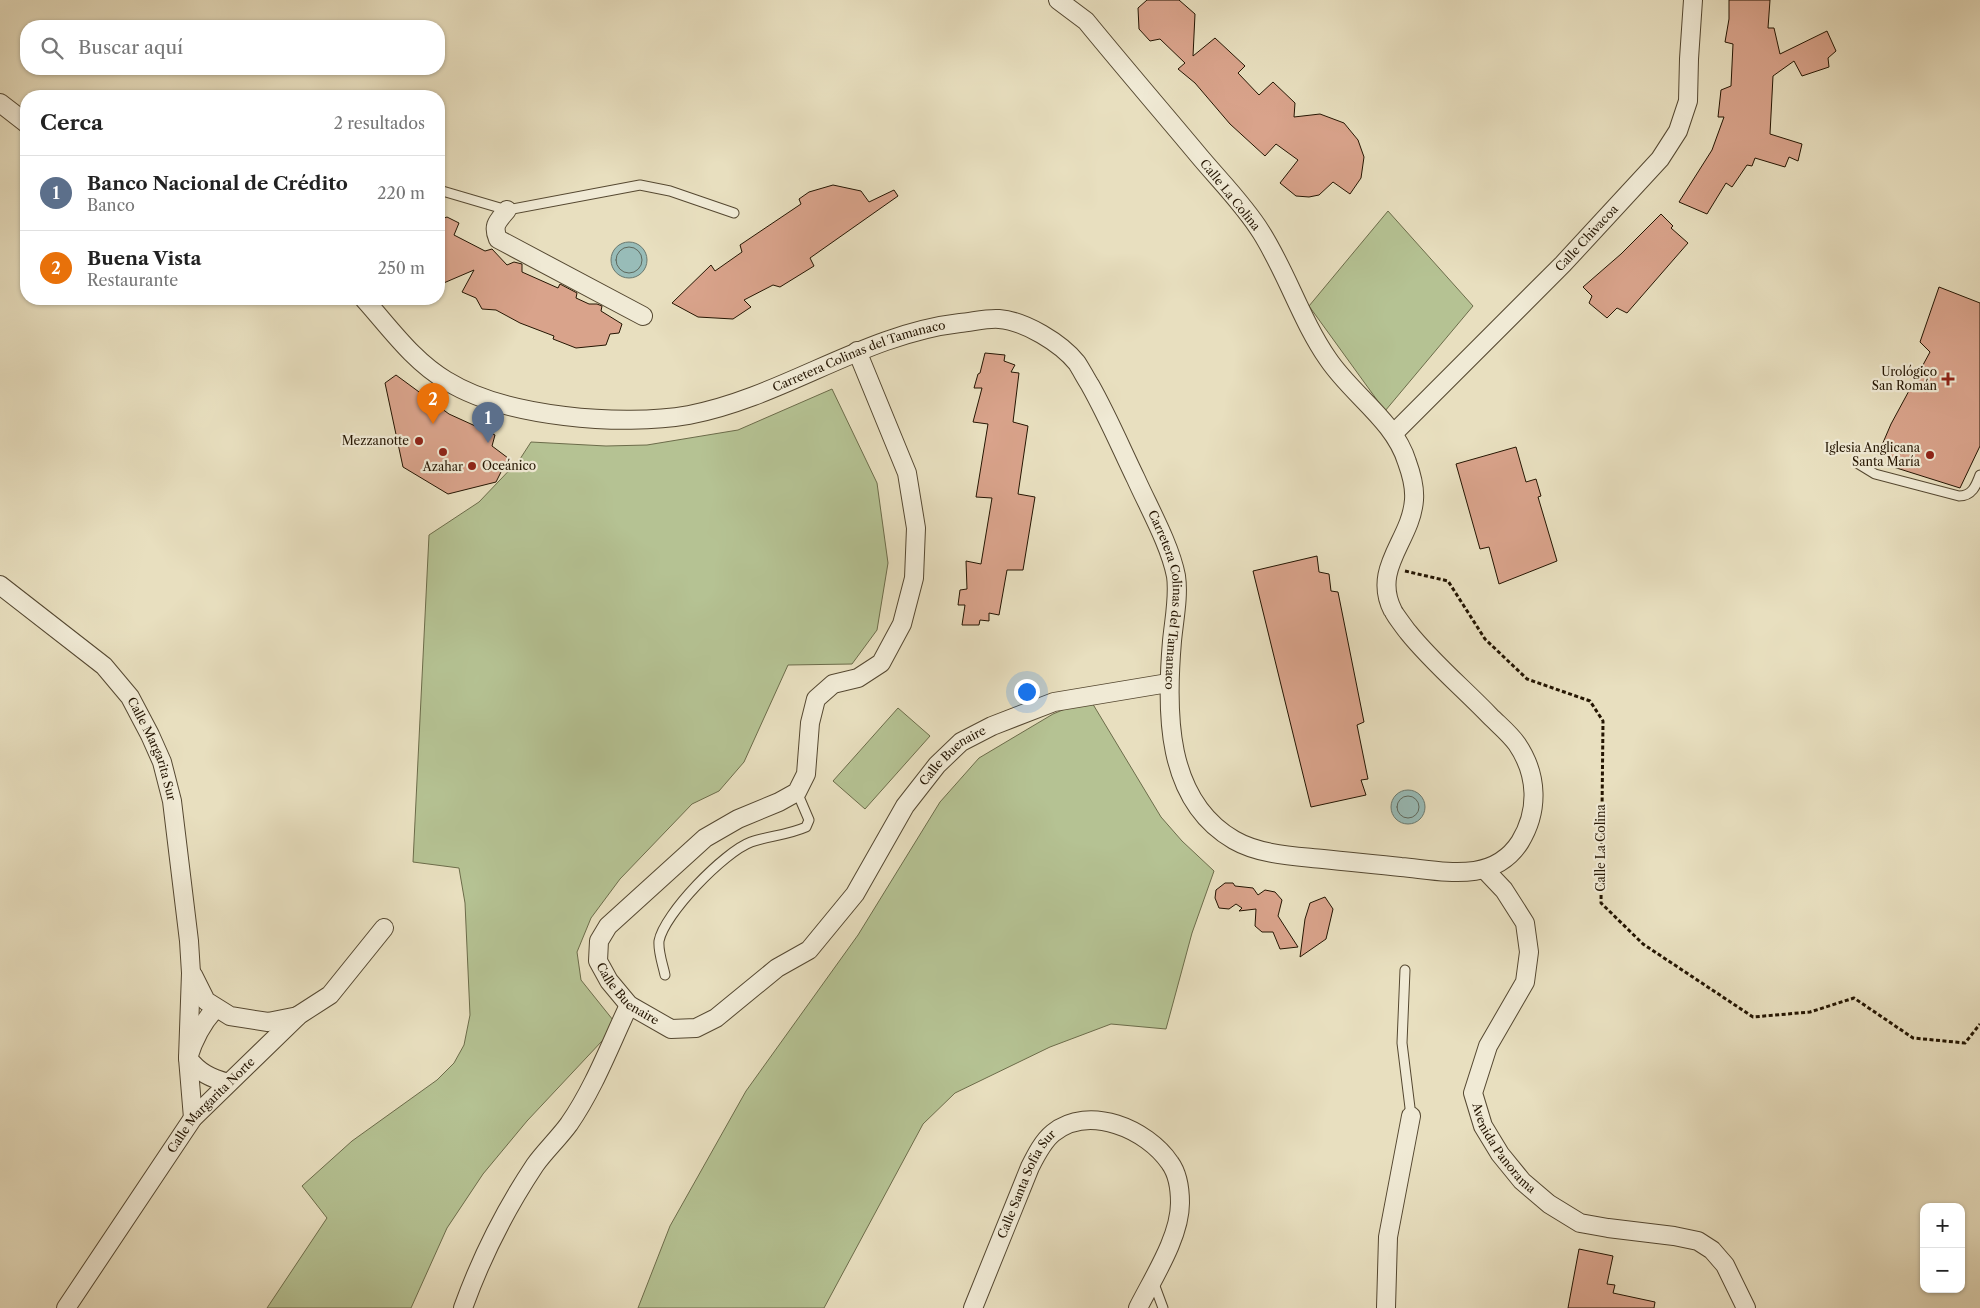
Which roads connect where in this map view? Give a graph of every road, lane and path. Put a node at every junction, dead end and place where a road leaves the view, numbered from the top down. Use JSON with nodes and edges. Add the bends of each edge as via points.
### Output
{"nodes":[{"id":1,"x":1058,"y":0,"type":"edge"},
{"id":2,"x":1693,"y":0,"type":"edge"},
{"id":3,"x":0,"y":103,"type":"edge"},
{"id":4,"x":20,"y":118,"type":"edge"},
{"id":5,"x":445,"y":192,"type":"edge"},
{"id":6,"x":507,"y":210,"type":"junction"},
{"id":7,"x":734,"y":213,"type":"dead end"},
{"id":8,"x":369,"y":305,"type":"edge"},
{"id":9,"x":643,"y":316,"type":"dead end"},
{"id":10,"x":857,"y":352,"type":"junction"},
{"id":11,"x":1394,"y":433,"type":"junction"},
{"id":12,"x":1857,"y":463,"type":"dead end"},
{"id":13,"x":1980,"y":475,"type":"edge"},
{"id":14,"x":1387,"y":566,"type":"junction"},
{"id":15,"x":0,"y":586,"type":"edge"},
{"id":16,"x":1168,"y":684,"type":"junction"},
{"id":17,"x":797,"y":792,"type":"junction"},
{"id":18,"x":1486,"y":872,"type":"junction"},
{"id":19,"x":384,"y":928,"type":"dead end"},
{"id":20,"x":1405,"y":970,"type":"dead end"},
{"id":21,"x":192,"y":973,"type":"junction"},
{"id":22,"x":665,"y":975,"type":"dead end"},
{"id":23,"x":629,"y":1006,"type":"junction"},
{"id":24,"x":216,"y":1008,"type":"junction"},
{"id":25,"x":298,"y":1016,"type":"junction"},
{"id":26,"x":1980,"y":1024,"type":"edge"},
{"id":27,"x":188,"y":1058,"type":"junction"},
{"id":28,"x":228,"y":1083,"type":"junction"},
{"id":29,"x":1411,"y":1116,"type":"joint"},
{"id":30,"x":193,"y":1118,"type":"junction"},
{"id":31,"x":1152,"y":1279,"type":"junction"},
{"id":32,"x":66,"y":1308,"type":"edge"},
{"id":33,"x":463,"y":1308,"type":"edge"},
{"id":34,"x":973,"y":1308,"type":"edge"},
{"id":35,"x":1138,"y":1308,"type":"edge"},
{"id":36,"x":1163,"y":1308,"type":"edge"},
{"id":37,"x":1386,"y":1308,"type":"edge"},
{"id":38,"x":1746,"y":1308,"type":"edge"}],
"edges":[{"from":1,"to":11,"type":"street","name":"Calle La Colina","via":[[1086,21],[1259,228],[1328,359]]},
{"from":2,"to":11,"type":"street","name":"Calle Chivacoa","via":[[1688,101],[1678,131],[1660,160],[1563,264]]},
{"from":3,"to":4,"type":"street"},
{"from":5,"to":6,"type":"lane"},
{"from":6,"to":7,"type":"lane","via":[[640,185],[670,191]]},
{"from":6,"to":9,"type":"street","via":[[496,223],[498,239]]},
{"from":8,"to":10,"type":"street","name":"Carretera Colinas del Tamanaco","via":[[426,368],[458,388],[493,402],[592,419],[641,420],[690,415],[788,383]]},
{"from":10,"to":16,"type":"street","name":"Carretera Colinas del Tamanaco","via":[[936,326],[1000,318],[1053,340],[1078,363],[1164,540],[1177,579]]},
{"from":10,"to":17,"type":"street","via":[[908,474],[916,528],[914,578],[902,624],[881,663],[858,678],[833,684],[816,699],[810,723],[806,774]]},
{"from":11,"to":14,"type":"street","via":[[1406,455],[1414,501],[1401,542]]},
{"from":12,"to":13,"type":"lane","via":[[1875,474],[1959,496],[1972,492]]},
{"from":14,"to":18,"type":"street","via":[[1386,589],[1393,611],[1415,641],[1516,743],[1535,788],[1531,822],[1515,851]]},
{"from":14,"to":26,"type":"path","name":"Calle La Colina","via":[[1448,581],[1484,639],[1527,680],[1590,701],[1603,721],[1601,903],[1643,944],[1753,1017],[1810,1012],[1854,998],[1913,1038],[1965,1043]]},
{"from":15,"to":21,"type":"street","name":"Calle Margarita Sur","via":[[104,666],[130,697],[150,735],[162,762],[172,801]]},
{"from":16,"to":18,"type":"street","name":"Carretera Colinas del Tamanaco","via":[[1176,758],[1188,793],[1212,823],[1236,842],[1290,856],[1437,871]]},
{"from":16,"to":23,"type":"street","name":"Calle Buenaire","via":[[1054,702],[961,742],[937,765],[905,806],[855,894],[809,950],[777,968],[716,1018],[696,1028],[671,1029]]},
{"from":17,"to":22,"type":"lane","via":[[808,820],[806,827],[749,843],[713,868],[676,909],[662,931],[659,944]]},
{"from":17,"to":23,"type":"street","name":"Calle Buenaire","via":[[705,838],[608,926],[599,942],[598,961]]},
{"from":18,"to":38,"type":"street","name":"Avenida Panorama","via":[[1504,890],[1525,922],[1529,952],[1525,982],[1488,1046],[1473,1093],[1483,1126],[1522,1181],[1549,1204],[1580,1223],[1665,1234],[1698,1241],[1712,1250],[1725,1264]]},
{"from":19,"to":25,"type":"street","name":"Calle Margarita Norte","via":[[330,995]]},
{"from":20,"to":29,"type":"lane","via":[[1402,1043]]},
{"from":21,"to":24,"type":"street","name":"Calle Margarita Sur","via":[[206,1001]]},
{"from":21,"to":27,"type":"street","name":"Calle Margarita Sur"},
{"from":23,"to":33,"type":"street","via":[[585,1097],[568,1125],[535,1164],[496,1230]]},
{"from":24,"to":25,"type":"street","name":"Calle Margarita Sur","via":[[230,1016],[268,1022]]},
{"from":24,"to":27,"type":"street","via":[[205,1020]]},
{"from":25,"to":28,"type":"street","name":"Calle Margarita Norte"},
{"from":27,"to":28,"type":"street","via":[[200,1072]]},
{"from":27,"to":30,"type":"street","name":"Calle Margarita Sur"},
{"from":28,"to":30,"type":"street","name":"Calle Margarita Norte"},
{"from":29,"to":37,"type":"street","via":[[1388,1237]]},
{"from":30,"to":32,"type":"street","name":"Calle Margarita Norte"},
{"from":31,"to":34,"type":"street","name":"Calle Santa Sofía Sur","via":[[1174,1236],[1180,1205],[1177,1178],[1162,1152],[1139,1134],[1096,1120],[1084,1120],[1054,1133],[1041,1147]]},
{"from":31,"to":35,"type":"street","name":"Calle Santa Sofía Sur"},
{"from":31,"to":36,"type":"lane"}]}
